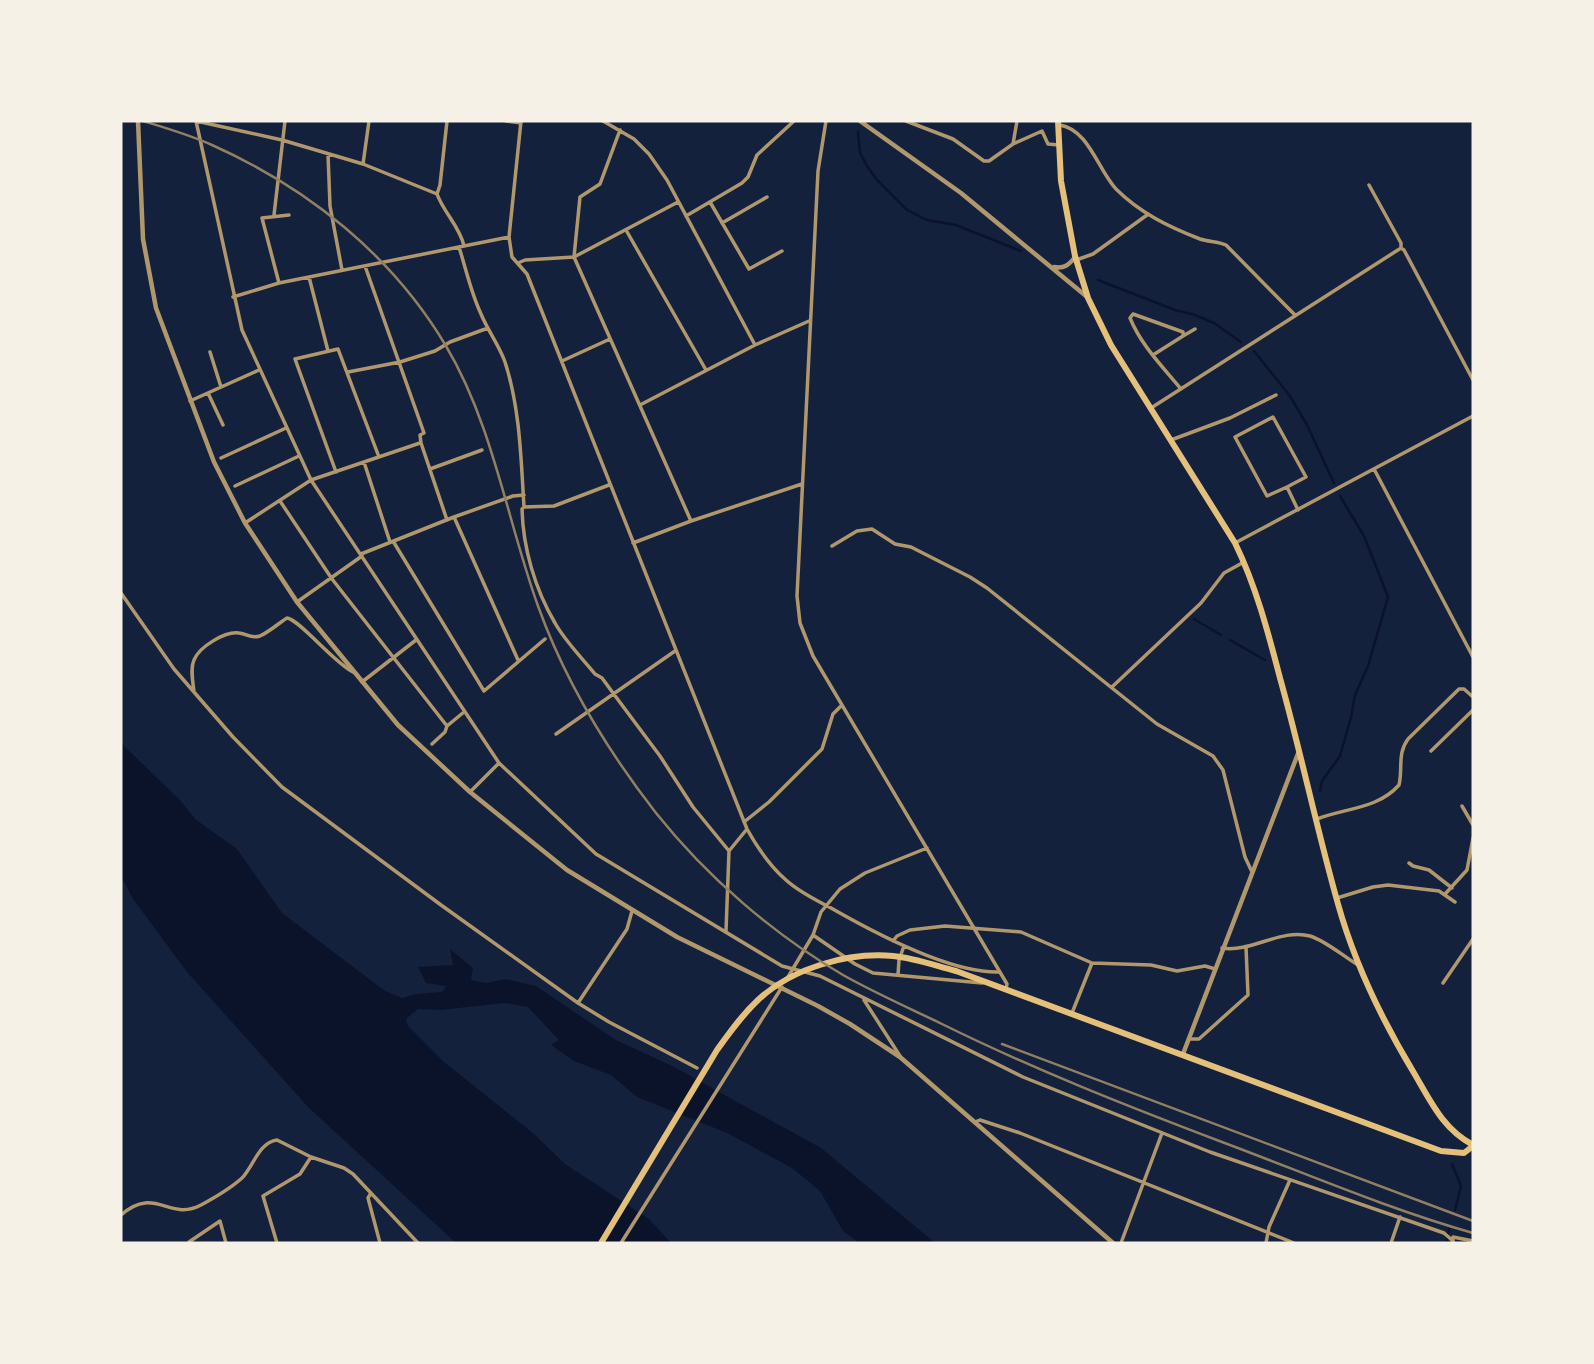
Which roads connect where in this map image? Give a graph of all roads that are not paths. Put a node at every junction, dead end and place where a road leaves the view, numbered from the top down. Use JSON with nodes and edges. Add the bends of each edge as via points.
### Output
{"nodes":[{"id":1,"x":138,"y":121,"type":"edge"},
{"id":2,"x":196,"y":121,"type":"edge"},
{"id":3,"x":285,"y":121,"type":"edge"},
{"id":4,"x":369,"y":121,"type":"edge"},
{"id":5,"x":447,"y":121,"type":"edge"},
{"id":6,"x":506,"y":121,"type":"edge"},
{"id":7,"x":603,"y":121,"type":"edge"},
{"id":8,"x":794,"y":121,"type":"edge"},
{"id":9,"x":826,"y":121,"type":"edge"},
{"id":10,"x":860,"y":121,"type":"edge"},
{"id":11,"x":906,"y":121,"type":"edge"},
{"id":12,"x":1017,"y":121,"type":"edge"},
{"id":13,"x":521,"y":122,"type":"edge"},
{"id":14,"x":219,"y":123,"type":"edge"},
{"id":15,"x":1058,"y":123,"type":"edge"},
{"id":16,"x":620,"y":130,"type":"junction"},
{"id":17,"x":282,"y":140,"type":"junction"},
{"id":18,"x":1013,"y":144,"type":"junction"},
{"id":19,"x":1059,"y":145,"type":"junction"},
{"id":20,"x":328,"y":154,"type":"junction"},
{"id":21,"x":363,"y":164,"type":"junction"},
{"id":22,"x":1369,"y":185,"type":"dead end"},
{"id":23,"x":437,"y":194,"type":"junction"},
{"id":24,"x":767,"y":197,"type":"dead end"},
{"id":25,"x":678,"y":202,"type":"junction"},
{"id":26,"x":710,"y":202,"type":"junction"},
{"id":27,"x":274,"y":215,"type":"junction"},
{"id":28,"x":289,"y":215,"type":"dead end"},
{"id":29,"x":1147,"y":215,"type":"junction"},
{"id":30,"x":686,"y":216,"type":"junction"},
{"id":31,"x":722,"y":223,"type":"junction"},
{"id":32,"x":626,"y":230,"type":"junction"},
{"id":33,"x":509,"y":237,"type":"junction"},
{"id":34,"x":461,"y":247,"type":"junction"},
{"id":35,"x":1401,"y":248,"type":"junction"},
{"id":36,"x":782,"y":250,"type":"dead end"},
{"id":37,"x":574,"y":257,"type":"junction"},
{"id":38,"x":1076,"y":258,"type":"junction"},
{"id":39,"x":518,"y":263,"type":"junction"},
{"id":40,"x":366,"y":266,"type":"junction"},
{"id":41,"x":1052,"y":267,"type":"junction"},
{"id":42,"x":342,"y":270,"type":"junction"},
{"id":43,"x":309,"y":277,"type":"junction"},
{"id":44,"x":279,"y":283,"type":"junction"},
{"id":45,"x":233,"y":297,"type":"junction"},
{"id":46,"x":1088,"y":298,"type":"junction"},
{"id":47,"x":1295,"y":315,"type":"junction"},
{"id":48,"x":809,"y":321,"type":"junction"},
{"id":49,"x":488,"y":328,"type":"junction"},
{"id":50,"x":1195,"y":328,"type":"dead end"},
{"id":51,"x":1183,"y":337,"type":"junction"},
{"id":52,"x":611,"y":340,"type":"junction"},
{"id":53,"x":755,"y":345,"type":"junction"},
{"id":54,"x":210,"y":352,"type":"dead end"},
{"id":55,"x":328,"y":352,"type":"junction"},
{"id":56,"x":1153,"y":355,"type":"junction"},
{"id":57,"x":562,"y":361,"type":"junction"},
{"id":58,"x":400,"y":362,"type":"junction"},
{"id":59,"x":259,"y":370,"type":"junction"},
{"id":60,"x":706,"y":370,"type":"junction"},
{"id":61,"x":347,"y":373,"type":"junction"},
{"id":62,"x":1473,"y":380,"type":"edge"},
{"id":63,"x":221,"y":387,"type":"junction"},
{"id":64,"x":1181,"y":388,"type":"junction"},
{"id":65,"x":208,"y":393,"type":"junction"},
{"id":66,"x":1276,"y":395,"type":"dead end"},
{"id":67,"x":189,"y":401,"type":"junction"},
{"id":68,"x":640,"y":405,"type":"junction"},
{"id":69,"x":1151,"y":408,"type":"junction"},
{"id":70,"x":1473,"y":415,"type":"edge"},
{"id":71,"x":223,"y":425,"type":"dead end"},
{"id":72,"x":286,"y":428,"type":"junction"},
{"id":73,"x":1171,"y":440,"type":"junction"},
{"id":74,"x":421,"y":443,"type":"junction"},
{"id":75,"x":482,"y":450,"type":"dead end"},
{"id":76,"x":299,"y":456,"type":"junction"},
{"id":77,"x":379,"y":457,"type":"junction"},
{"id":78,"x":221,"y":458,"type":"dead end"},
{"id":79,"x":364,"y":462,"type":"junction"},
{"id":80,"x":430,"y":469,"type":"junction"},
{"id":81,"x":1374,"y":469,"type":"junction"},
{"id":82,"x":336,"y":472,"type":"junction"},
{"id":83,"x":311,"y":481,"type":"junction"},
{"id":84,"x":802,"y":484,"type":"junction"},
{"id":85,"x":609,"y":485,"type":"junction"},
{"id":86,"x":236,"y":486,"type":"dead end"},
{"id":87,"x":1287,"y":487,"type":"junction"},
{"id":88,"x":524,"y":495,"type":"junction"},
{"id":89,"x":280,"y":502,"type":"junction"},
{"id":90,"x":524,"y":507,"type":"junction"},
{"id":91,"x":1298,"y":510,"type":"junction"},
{"id":92,"x":454,"y":517,"type":"junction"},
{"id":93,"x":447,"y":520,"type":"junction"},
{"id":94,"x":691,"y":521,"type":"junction"},
{"id":95,"x":245,"y":523,"type":"junction"},
{"id":96,"x":391,"y":542,"type":"junction"},
{"id":97,"x":633,"y":542,"type":"junction"},
{"id":98,"x":1235,"y":543,"type":"junction"},
{"id":99,"x":832,"y":546,"type":"dead end"},
{"id":100,"x":361,"y":555,"type":"junction"},
{"id":101,"x":1244,"y":561,"type":"junction"},
{"id":102,"x":331,"y":578,"type":"junction"},
{"id":103,"x":121,"y":593,"type":"edge"},
{"id":104,"x":297,"y":602,"type":"junction"},
{"id":105,"x":545,"y":639,"type":"dead end"},
{"id":106,"x":416,"y":640,"type":"junction"},
{"id":107,"x":675,"y":651,"type":"junction"},
{"id":108,"x":393,"y":657,"type":"junction"},
{"id":109,"x":1473,"y":657,"type":"edge"},
{"id":110,"x":518,"y":660,"type":"junction"},
{"id":111,"x":355,"y":673,"type":"junction"},
{"id":112,"x":362,"y":682,"type":"junction"},
{"id":113,"x":1112,"y":687,"type":"junction"},
{"id":114,"x":194,"y":692,"type":"junction"},
{"id":115,"x":613,"y":693,"type":"junction"},
{"id":116,"x":1473,"y":697,"type":"edge"},
{"id":117,"x":842,"y":705,"type":"junction"},
{"id":118,"x":1473,"y":709,"type":"edge"},
{"id":119,"x":464,"y":712,"type":"junction"},
{"id":120,"x":447,"y":726,"type":"junction"},
{"id":121,"x":556,"y":734,"type":"dead end"},
{"id":122,"x":432,"y":744,"type":"dead end"},
{"id":123,"x":1300,"y":751,"type":"junction"},
{"id":124,"x":1431,"y":751,"type":"dead end"},
{"id":125,"x":499,"y":763,"type":"junction"},
{"id":126,"x":470,"y":792,"type":"junction"},
{"id":127,"x":1462,"y":806,"type":"dead end"},
{"id":128,"x":1317,"y":820,"type":"junction"},
{"id":129,"x":744,"y":822,"type":"junction"},
{"id":130,"x":1473,"y":825,"type":"edge"},
{"id":131,"x":747,"y":829,"type":"junction"},
{"id":132,"x":1473,"y":838,"type":"edge"},
{"id":133,"x":927,"y":848,"type":"junction"},
{"id":134,"x":729,"y":851,"type":"junction"},
{"id":135,"x":1409,"y":863,"type":"dead end"},
{"id":136,"x":1471,"y":864,"type":"edge"},
{"id":137,"x":1252,"y":872,"type":"junction"},
{"id":138,"x":1452,"y":888,"type":"junction"},
{"id":139,"x":1446,"y":893,"type":"junction"},
{"id":140,"x":1337,"y":898,"type":"junction"},
{"id":141,"x":1455,"y":902,"type":"dead end"},
{"id":142,"x":826,"y":905,"type":"junction"},
{"id":143,"x":632,"y":911,"type":"junction"},
{"id":144,"x":976,"y":929,"type":"junction"},
{"id":145,"x":726,"y":931,"type":"junction"},
{"id":146,"x":813,"y":935,"type":"junction"},
{"id":147,"x":1473,"y":939,"type":"edge"},
{"id":148,"x":893,"y":941,"type":"junction"},
{"id":149,"x":904,"y":946,"type":"junction"},
{"id":150,"x":1246,"y":947,"type":"junction"},
{"id":151,"x":1222,"y":948,"type":"junction"},
{"id":152,"x":1092,"y":962,"type":"junction"},
{"id":153,"x":1359,"y":966,"type":"junction"},
{"id":154,"x":1215,"y":969,"type":"junction"},
{"id":155,"x":793,"y":970,"type":"junction"},
{"id":156,"x":1000,"y":972,"type":"junction"},
{"id":157,"x":898,"y":975,"type":"junction"},
{"id":158,"x":988,"y":983,"type":"junction"},
{"id":159,"x":1443,"y":983,"type":"dead end"},
{"id":160,"x":781,"y":988,"type":"junction"},
{"id":161,"x":1006,"y":989,"type":"junction"},
{"id":162,"x":863,"y":999,"type":"junction"},
{"id":163,"x":578,"y":1003,"type":"junction"},
{"id":164,"x":1072,"y":1013,"type":"junction"},
{"id":165,"x":1188,"y":1039,"type":"junction"},
{"id":166,"x":1183,"y":1054,"type":"junction"},
{"id":167,"x":900,"y":1056,"type":"junction"},
{"id":168,"x":697,"y":1068,"type":"dead end"},
{"id":169,"x":975,"y":1122,"type":"junction"},
{"id":170,"x":1162,"y":1133,"type":"junction"},
{"id":171,"x":1473,"y":1146,"type":"edge"},
{"id":172,"x":311,"y":1157,"type":"junction"},
{"id":173,"x":1290,"y":1180,"type":"junction"},
{"id":174,"x":1144,"y":1183,"type":"junction"},
{"id":175,"x":371,"y":1193,"type":"junction"},
{"id":176,"x":121,"y":1215,"type":"edge"},
{"id":177,"x":1400,"y":1217,"type":"junction"},
{"id":178,"x":1269,"y":1233,"type":"junction"},
{"id":179,"x":184,"y":1237,"type":"dead end"},
{"id":180,"x":1452,"y":1241,"type":"edge"},
{"id":181,"x":1473,"y":1241,"type":"edge"},
{"id":182,"x":190,"y":1242,"type":"edge"},
{"id":183,"x":226,"y":1243,"type":"edge"},
{"id":184,"x":277,"y":1243,"type":"edge"},
{"id":185,"x":380,"y":1243,"type":"edge"},
{"id":186,"x":418,"y":1243,"type":"edge"},
{"id":187,"x":601,"y":1243,"type":"edge"},
{"id":188,"x":621,"y":1243,"type":"edge"},
{"id":189,"x":1113,"y":1243,"type":"edge"},
{"id":190,"x":1121,"y":1243,"type":"edge"},
{"id":191,"x":1266,"y":1243,"type":"edge"},
{"id":192,"x":1294,"y":1243,"type":"edge"},
{"id":193,"x":1391,"y":1243,"type":"edge"}],
"edges":[{"from":1,"to":67,"type":"street","via":[[143,239],[149,272],[156,308]]},
{"from":2,"to":14,"type":"street"},
{"from":2,"to":45,"type":"street"},
{"from":3,"to":17,"type":"street"},
{"from":4,"to":21,"type":"street"},
{"from":5,"to":23,"type":"street"},
{"from":6,"to":13,"type":"street"},
{"from":7,"to":16,"type":"street"},
{"from":8,"to":26,"type":"street","via":[[757,155],[742,183]]},
{"from":9,"to":48,"type":"street","via":[[818,171]]},
{"from":10,"to":41,"type":"street","via":[[961,193]]},
{"from":11,"to":18,"type":"street","via":[[953,139],[984,161]]},
{"from":12,"to":18,"type":"street"},
{"from":13,"to":33,"type":"street"},
{"from":14,"to":17,"type":"street"},
{"from":15,"to":19,"type":"main road"},
{"from":15,"to":29,"type":"street","via":[[1081,137],[1114,187]]},
{"from":16,"to":25,"type":"street","via":[[649,154]]},
{"from":16,"to":37,"type":"street","via":[[600,184],[580,197]]},
{"from":17,"to":20,"type":"street"},
{"from":17,"to":27,"type":"street"},
{"from":18,"to":19,"type":"street","via":[[1042,131],[1048,144]]},
{"from":19,"to":38,"type":"main road"},
{"from":20,"to":21,"type":"street"},
{"from":20,"to":42,"type":"street","via":[[330,206]]},
{"from":21,"to":23,"type":"street"},
{"from":22,"to":35,"type":"street"},
{"from":23,"to":34,"type":"street","via":[[462,237]]},
{"from":24,"to":31,"type":"street"},
{"from":25,"to":30,"type":"street"},
{"from":25,"to":32,"type":"street"},
{"from":26,"to":30,"type":"street"},
{"from":26,"to":31,"type":"street"},
{"from":27,"to":28,"type":"street"},
{"from":27,"to":44,"type":"street","via":[[262,218]]},
{"from":29,"to":38,"type":"street","via":[[1093,254]]},
{"from":29,"to":47,"type":"street","via":[[1226,246]]},
{"from":30,"to":53,"type":"street"},
{"from":31,"to":36,"type":"street","via":[[750,269]]},
{"from":32,"to":37,"type":"street"},
{"from":32,"to":60,"type":"street"},
{"from":33,"to":34,"type":"street"},
{"from":33,"to":39,"type":"street","via":[[512,257]]},
{"from":34,"to":40,"type":"street"},
{"from":34,"to":49,"type":"street"},
{"from":35,"to":47,"type":"street"},
{"from":35,"to":62,"type":"street"},
{"from":37,"to":39,"type":"street"},
{"from":37,"to":52,"type":"street"},
{"from":38,"to":41,"type":"street","via":[[1061,268]]},
{"from":38,"to":46,"type":"main road"},
{"from":39,"to":57,"type":"street","via":[[527,274]]},
{"from":40,"to":42,"type":"street"},
{"from":40,"to":58,"type":"street"},
{"from":41,"to":46,"type":"street"},
{"from":42,"to":43,"type":"street"},
{"from":43,"to":44,"type":"street"},
{"from":43,"to":55,"type":"street"},
{"from":44,"to":45,"type":"street"},
{"from":45,"to":59,"type":"street"},
{"from":46,"to":69,"type":"main road"},
{"from":47,"to":64,"type":"street"},
{"from":48,"to":53,"type":"street"},
{"from":48,"to":84,"type":"street"},
{"from":49,"to":58,"type":"street"},
{"from":49,"to":88,"type":"street","via":[[500,348],[513,392]]},
{"from":50,"to":51,"type":"street"},
{"from":51,"to":56,"type":"street"},
{"from":51,"to":56,"type":"street","via":[[1183,332],[1133,314],[1134,328]]},
{"from":52,"to":57,"type":"street"},
{"from":52,"to":68,"type":"street"},
{"from":53,"to":60,"type":"street"},
{"from":54,"to":63,"type":"street"},
{"from":55,"to":61,"type":"street","via":[[338,349]]},
{"from":55,"to":82,"type":"street","via":[[295,359]]},
{"from":56,"to":64,"type":"street"},
{"from":57,"to":85,"type":"street"},
{"from":58,"to":61,"type":"street"},
{"from":58,"to":74,"type":"street","via":[[424,432]]},
{"from":59,"to":63,"type":"street"},
{"from":59,"to":72,"type":"street"},
{"from":60,"to":68,"type":"street"},
{"from":61,"to":77,"type":"street"},
{"from":63,"to":65,"type":"street"},
{"from":64,"to":69,"type":"street"},
{"from":65,"to":67,"type":"street"},
{"from":65,"to":71,"type":"street"},
{"from":66,"to":73,"type":"street"},
{"from":67,"to":95,"type":"street"},
{"from":68,"to":94,"type":"street"},
{"from":69,"to":73,"type":"main road"},
{"from":70,"to":81,"type":"street"},
{"from":72,"to":76,"type":"street"},
{"from":72,"to":78,"type":"street"},
{"from":73,"to":98,"type":"main road"},
{"from":74,"to":77,"type":"street"},
{"from":74,"to":80,"type":"street"},
{"from":75,"to":80,"type":"street"},
{"from":76,"to":83,"type":"street"},
{"from":76,"to":86,"type":"street"},
{"from":77,"to":79,"type":"street"},
{"from":79,"to":82,"type":"street"},
{"from":79,"to":96,"type":"street"},
{"from":80,"to":93,"type":"street"},
{"from":81,"to":91,"type":"street"},
{"from":81,"to":109,"type":"street"},
{"from":82,"to":83,"type":"street"},
{"from":83,"to":89,"type":"street"},
{"from":83,"to":100,"type":"street"},
{"from":84,"to":94,"type":"street"},
{"from":84,"to":117,"type":"street","via":[[800,623],[811,653]]},
{"from":85,"to":90,"type":"street","via":[[554,506]]},
{"from":85,"to":97,"type":"street"},
{"from":87,"to":87,"type":"street","via":[[1268,496],[1235,437],[1273,417],[1306,477]]},
{"from":87,"to":91,"type":"street"},
{"from":88,"to":90,"type":"street"},
{"from":88,"to":92,"type":"street"},
{"from":89,"to":95,"type":"street"},
{"from":89,"to":102,"type":"street"},
{"from":90,"to":115,"type":"street","via":[[526,546],[545,604],[565,637]]},
{"from":91,"to":98,"type":"street"},
{"from":92,"to":93,"type":"street"},
{"from":92,"to":110,"type":"street"},
{"from":93,"to":96,"type":"street"},
{"from":94,"to":97,"type":"street"},
{"from":95,"to":104,"type":"street"},
{"from":96,"to":100,"type":"street"},
{"from":96,"to":110,"type":"street","via":[[484,691]]},
{"from":97,"to":107,"type":"street"},
{"from":98,"to":101,"type":"main road"},
{"from":99,"to":113,"type":"street","via":[[857,531],[872,529],[895,544],[921,552],[987,588]]},
{"from":100,"to":102,"type":"street"},
{"from":100,"to":106,"type":"street"},
{"from":101,"to":113,"type":"street","via":[[1224,573],[1201,603]]},
{"from":101,"to":123,"type":"main road"},
{"from":102,"to":104,"type":"street"},
{"from":102,"to":108,"type":"street"},
{"from":103,"to":114,"type":"street"},
{"from":104,"to":111,"type":"street"},
{"from":105,"to":110,"type":"street"},
{"from":106,"to":108,"type":"street"},
{"from":106,"to":119,"type":"street"},
{"from":107,"to":115,"type":"street"},
{"from":107,"to":129,"type":"street"},
{"from":108,"to":112,"type":"street"},
{"from":108,"to":120,"type":"street"},
{"from":111,"to":112,"type":"street"},
{"from":111,"to":114,"type":"street","via":[[334,660],[296,620],[287,618],[260,636],[250,638],[239,632],[223,636],[199,652],[193,661]]},
{"from":112,"to":126,"type":"street","via":[[398,725]]},
{"from":113,"to":137,"type":"street","via":[[1157,724],[1213,756],[1223,770]]},
{"from":114,"to":163,"type":"street","via":[[282,787]]},
{"from":115,"to":121,"type":"street"},
{"from":115,"to":134,"type":"street"},
{"from":116,"to":128,"type":"street","via":[[1459,689],[1408,739],[1402,747],[1399,785],[1393,792],[1368,805]]},
{"from":117,"to":129,"type":"street","via":[[833,714],[822,749]]},
{"from":117,"to":133,"type":"street"},
{"from":118,"to":124,"type":"street"},
{"from":119,"to":120,"type":"street"},
{"from":119,"to":125,"type":"street"},
{"from":120,"to":122,"type":"street"},
{"from":123,"to":128,"type":"main road"},
{"from":123,"to":137,"type":"street"},
{"from":125,"to":126,"type":"street"},
{"from":125,"to":145,"type":"street","via":[[604,860]]},
{"from":126,"to":143,"type":"street","via":[[547,857]]},
{"from":127,"to":130,"type":"street"},
{"from":128,"to":140,"type":"main road"},
{"from":129,"to":131,"type":"street"},
{"from":131,"to":134,"type":"street"},
{"from":131,"to":142,"type":"street","via":[[784,878]]},
{"from":132,"to":136,"type":"street"},
{"from":133,"to":142,"type":"street","via":[[850,881]]},
{"from":133,"to":144,"type":"street"},
{"from":134,"to":145,"type":"street"},
{"from":135,"to":138,"type":"street","via":[[1429,870]]},
{"from":136,"to":138,"type":"street"},
{"from":137,"to":151,"type":"street"},
{"from":138,"to":139,"type":"street"},
{"from":139,"to":140,"type":"street","via":[[1388,886]]},
{"from":139,"to":141,"type":"street"},
{"from":140,"to":153,"type":"main road"},
{"from":142,"to":146,"type":"street"},
{"from":142,"to":148,"type":"street"},
{"from":143,"to":160,"type":"street"},
{"from":143,"to":163,"type":"street","via":[[627,929]]},
{"from":144,"to":148,"type":"street","via":[[909,930]]},
{"from":144,"to":152,"type":"street","via":[[1021,932]]},
{"from":144,"to":156,"type":"street"},
{"from":145,"to":155,"type":"street"},
{"from":146,"to":155,"type":"street"},
{"from":146,"to":157,"type":"street","via":[[864,969]]},
{"from":147,"to":159,"type":"street"},
{"from":148,"to":149,"type":"street"},
{"from":149,"to":156,"type":"street","via":[[952,964]]},
{"from":149,"to":157,"type":"street"},
{"from":150,"to":151,"type":"street"},
{"from":150,"to":153,"type":"street","via":[[1295,934],[1311,936]]},
{"from":150,"to":165,"type":"street","via":[[1248,995],[1199,1039]]},
{"from":151,"to":154,"type":"street"},
{"from":152,"to":154,"type":"street","via":[[1177,971],[1205,966]]},
{"from":152,"to":164,"type":"street"},
{"from":153,"to":171,"type":"main road","via":[[1390,1032],[1443,1122]]},
{"from":154,"to":165,"type":"street"},
{"from":155,"to":160,"type":"street"},
{"from":155,"to":162,"type":"street","via":[[820,976]]},
{"from":156,"to":161,"type":"street"},
{"from":157,"to":158,"type":"street"},
{"from":158,"to":161,"type":"main road"},
{"from":158,"to":187,"type":"main road","via":[[909,958],[870,956],[826,963],[781,983],[759,998],[717,1050]]},
{"from":160,"to":167,"type":"street"},
{"from":160,"to":188,"type":"street"},
{"from":161,"to":164,"type":"main road"},
{"from":162,"to":167,"type":"street"},
{"from":162,"to":170,"type":"street","via":[[1023,1077]]},
{"from":163,"to":168,"type":"street"},
{"from":164,"to":166,"type":"main road"},
{"from":165,"to":166,"type":"street"},
{"from":166,"to":171,"type":"main road","via":[[1441,1151],[1464,1153]]},
{"from":167,"to":169,"type":"street"},
{"from":169,"to":174,"type":"street","via":[[998,1125]]},
{"from":169,"to":189,"type":"street"},
{"from":170,"to":173,"type":"street"},
{"from":170,"to":174,"type":"street"},
{"from":172,"to":175,"type":"street","via":[[344,1168]]},
{"from":172,"to":176,"type":"street","via":[[272,1141],[240,1179],[204,1204],[176,1210],[146,1201]]},
{"from":172,"to":184,"type":"street","via":[[300,1174],[263,1196]]},
{"from":173,"to":177,"type":"street"},
{"from":173,"to":178,"type":"street"},
{"from":174,"to":178,"type":"street"},
{"from":174,"to":190,"type":"street"},
{"from":175,"to":185,"type":"street","via":[[368,1198]]},
{"from":175,"to":186,"type":"street"},
{"from":177,"to":180,"type":"street","via":[[1444,1233]]},
{"from":177,"to":193,"type":"street"},
{"from":178,"to":191,"type":"street"},
{"from":178,"to":192,"type":"street"},
{"from":179,"to":182,"type":"street"},
{"from":180,"to":181,"type":"street","via":[[1458,1236]]},
{"from":182,"to":183,"type":"street","via":[[220,1221]]}]}
